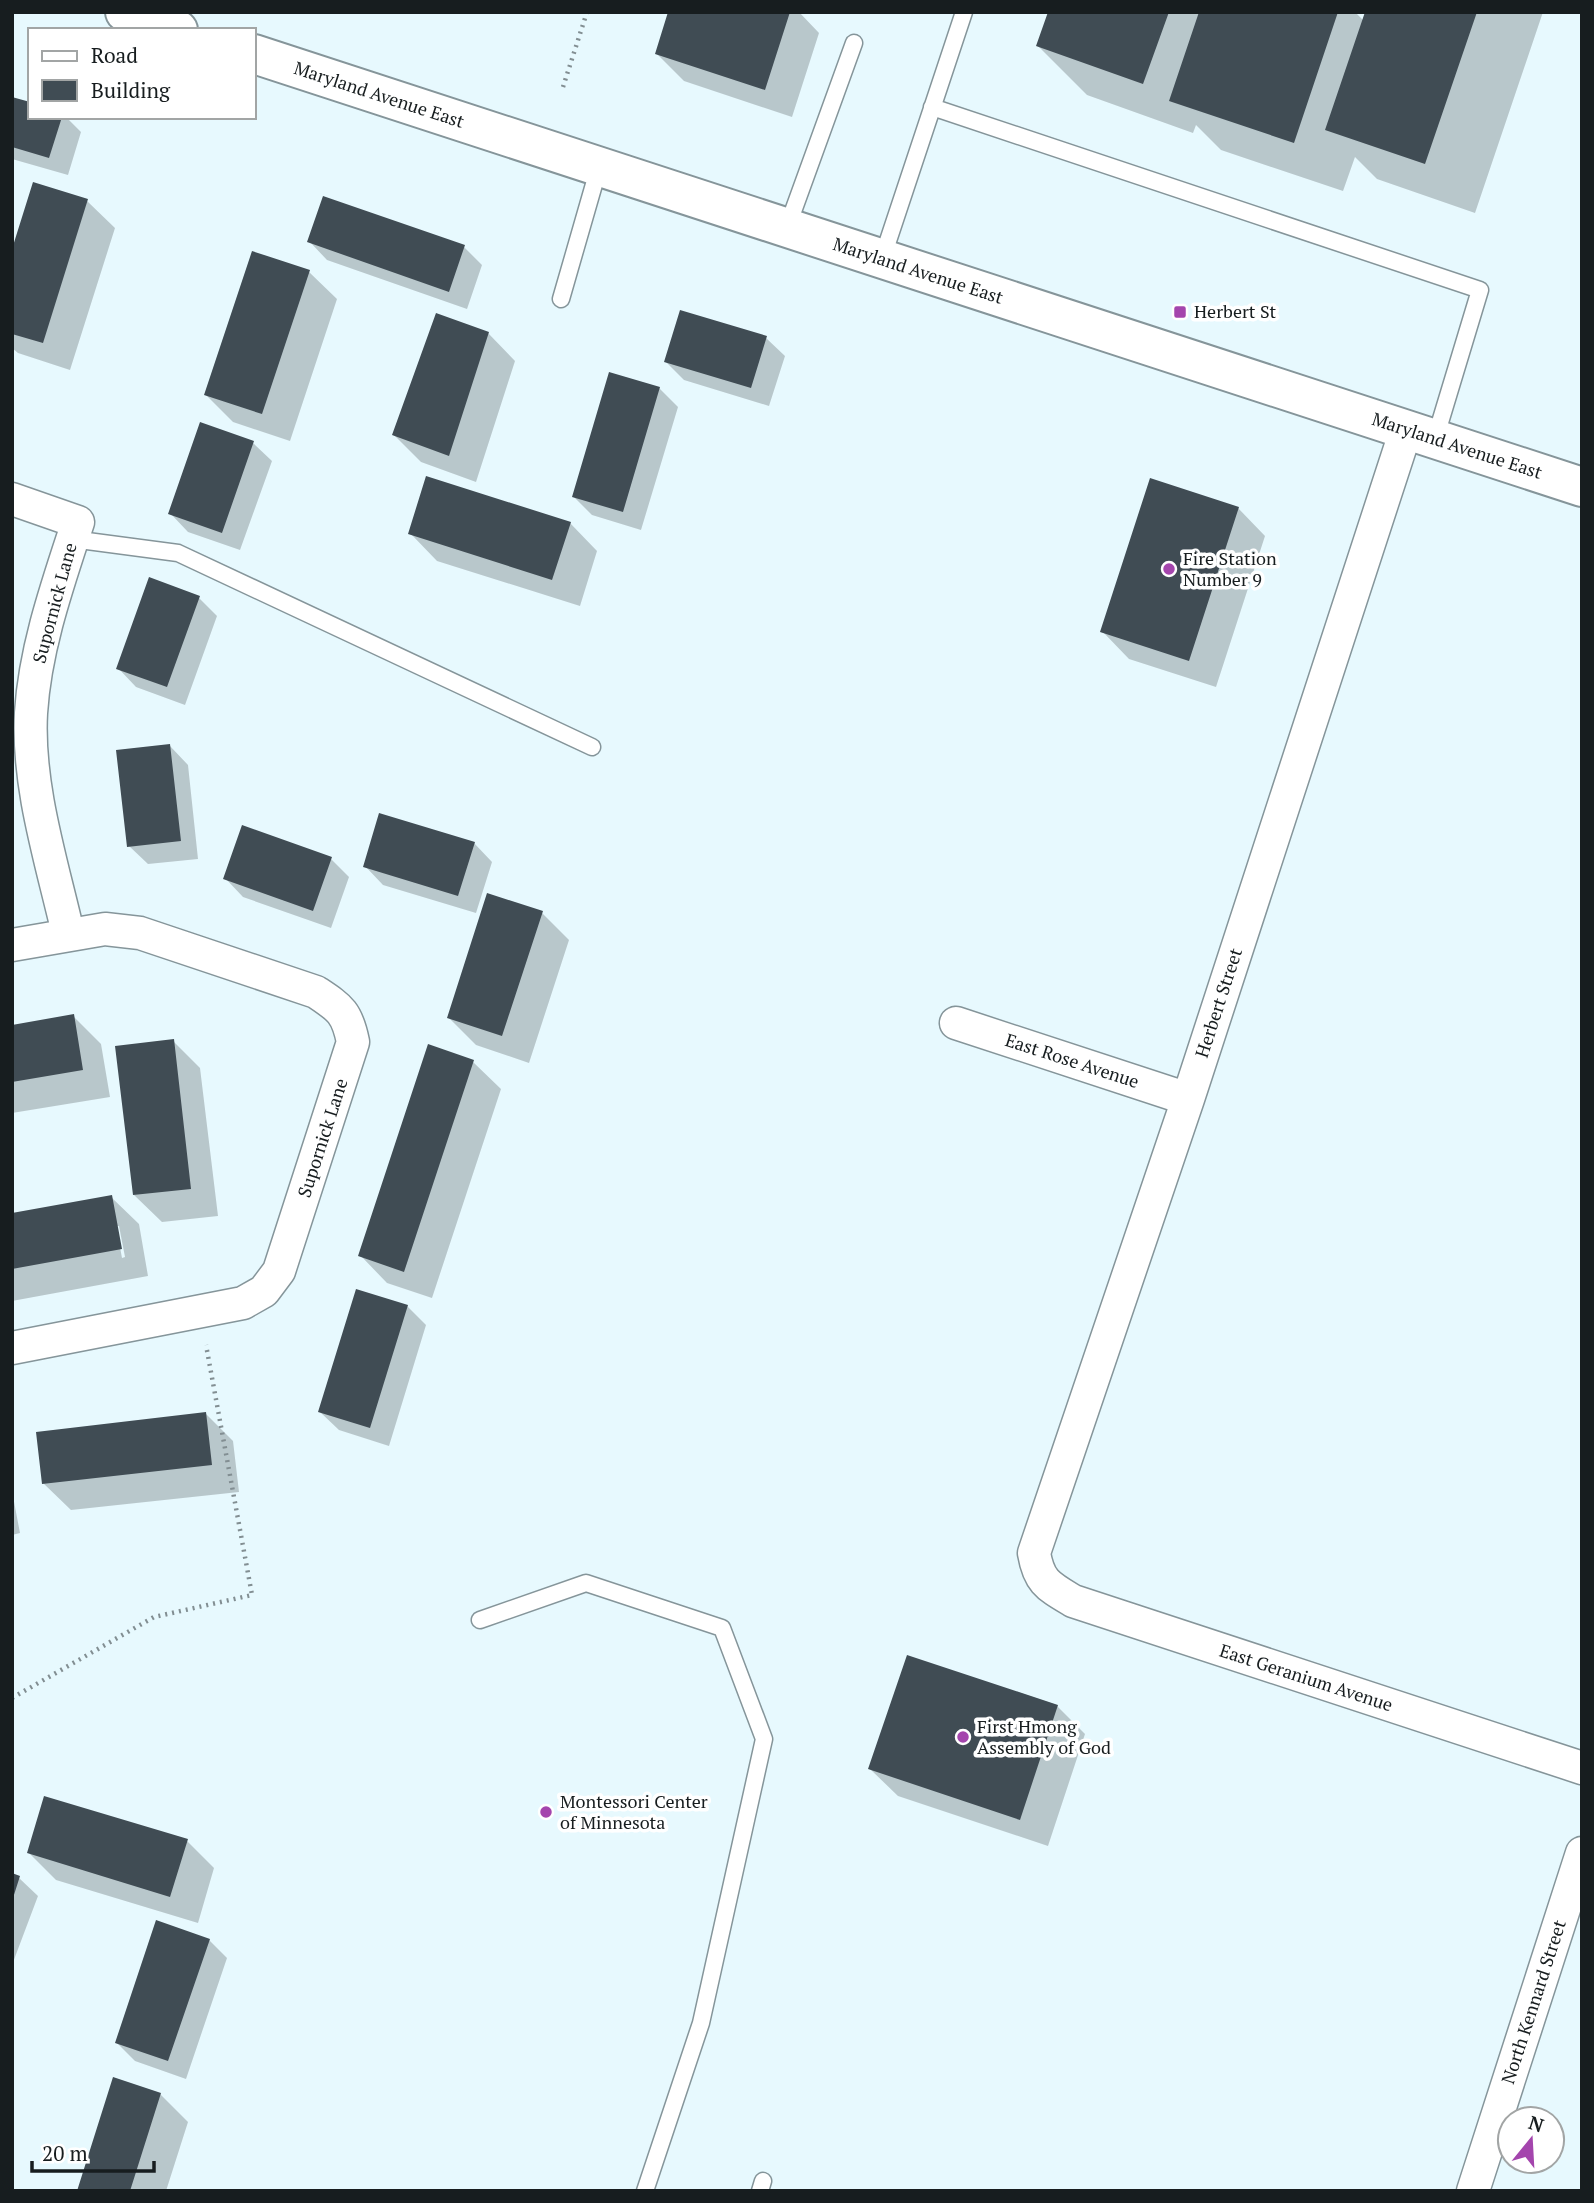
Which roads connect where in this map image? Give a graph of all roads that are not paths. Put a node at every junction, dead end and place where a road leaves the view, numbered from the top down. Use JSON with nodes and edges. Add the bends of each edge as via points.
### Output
{"nodes":[{"id":1,"x":125,"y":12,"type":"edge"},
{"id":2,"x":964,"y":12,"type":"edge"},
{"id":3,"x":172,"y":28,"type":"edge"},
{"id":4,"x":854,"y":43,"type":"dead end"},
{"id":5,"x":256,"y":55,"type":"edge"},
{"id":6,"x":932,"y":107,"type":"junction"},
{"id":7,"x":599,"y":167,"type":"junction"},
{"id":8,"x":787,"y":228,"type":"junction"},
{"id":9,"x":882,"y":259,"type":"junction"},
{"id":10,"x":561,"y":299,"type":"dead end"},
{"id":11,"x":1421,"y":435,"type":"junction"},
{"id":12,"x":1582,"y":487,"type":"edge"},
{"id":13,"x":12,"y":499,"type":"edge"},
{"id":14,"x":75,"y":530,"type":"junction"},
{"id":15,"x":592,"y":747,"type":"dead end"},
{"id":16,"x":68,"y":933,"type":"junction"},
{"id":17,"x":12,"y":945,"type":"edge"},
{"id":18,"x":956,"y":1023,"type":"dead end"},
{"id":19,"x":1188,"y":1099,"type":"junction"},
{"id":20,"x":12,"y":1348,"type":"edge"},
{"id":21,"x":1038,"y":1575,"type":"joint"},
{"id":22,"x":480,"y":1620,"type":"dead end"},
{"id":23,"x":1582,"y":1768,"type":"edge"},
{"id":24,"x":1582,"y":1853,"type":"edge"},
{"id":25,"x":645,"y":2191,"type":"edge"},
{"id":26,"x":1473,"y":2191,"type":"edge"}],
"edges":[{"from":1,"to":3,"type":"main road"},
{"from":2,"to":6,"type":"lane"},
{"from":4,"to":8,"type":"lane"},
{"from":5,"to":7,"type":"main road","name":"Maryland Avenue East"},
{"from":6,"to":9,"type":"lane"},
{"from":6,"to":11,"type":"lane","via":[[1480,290]]},
{"from":7,"to":8,"type":"main road","name":"Maryland Avenue East"},
{"from":7,"to":10,"type":"lane"},
{"from":8,"to":9,"type":"main road","name":"Maryland Avenue East"},
{"from":9,"to":11,"type":"main road","name":"Maryland Avenue East"},
{"from":11,"to":12,"type":"main road","name":"Maryland Avenue East"},
{"from":11,"to":19,"type":"street","name":"Herbert Street"},
{"from":13,"to":14,"type":"street"},
{"from":14,"to":15,"type":"lane","via":[[178,553]]},
{"from":14,"to":16,"type":"street","name":"Supornick Lane","via":[[40,647],[31,714],[36,789]]},
{"from":16,"to":17,"type":"street","name":"Supornick Lane"},
{"from":16,"to":20,"type":"street","name":"Supornick Lane","via":[[105,929],[139,933],[316,992],[338,1005],[350,1023],[354,1042],[279,1271],[264,1291],[243,1303],[200,1313]]},
{"from":18,"to":19,"type":"street","name":"East Rose Avenue"},
{"from":19,"to":21,"type":"street","name":"Herbert Street","via":[[1041,1524],[1034,1553]]},
{"from":21,"to":23,"type":"street","name":"East Geranium Avenue","via":[[1073,1601]]},
{"from":22,"to":25,"type":"lane","via":[[586,1583],[722,1628],[764,1739],[701,2023]]},
{"from":24,"to":26,"type":"street","name":"North Kennard Street"}]}
